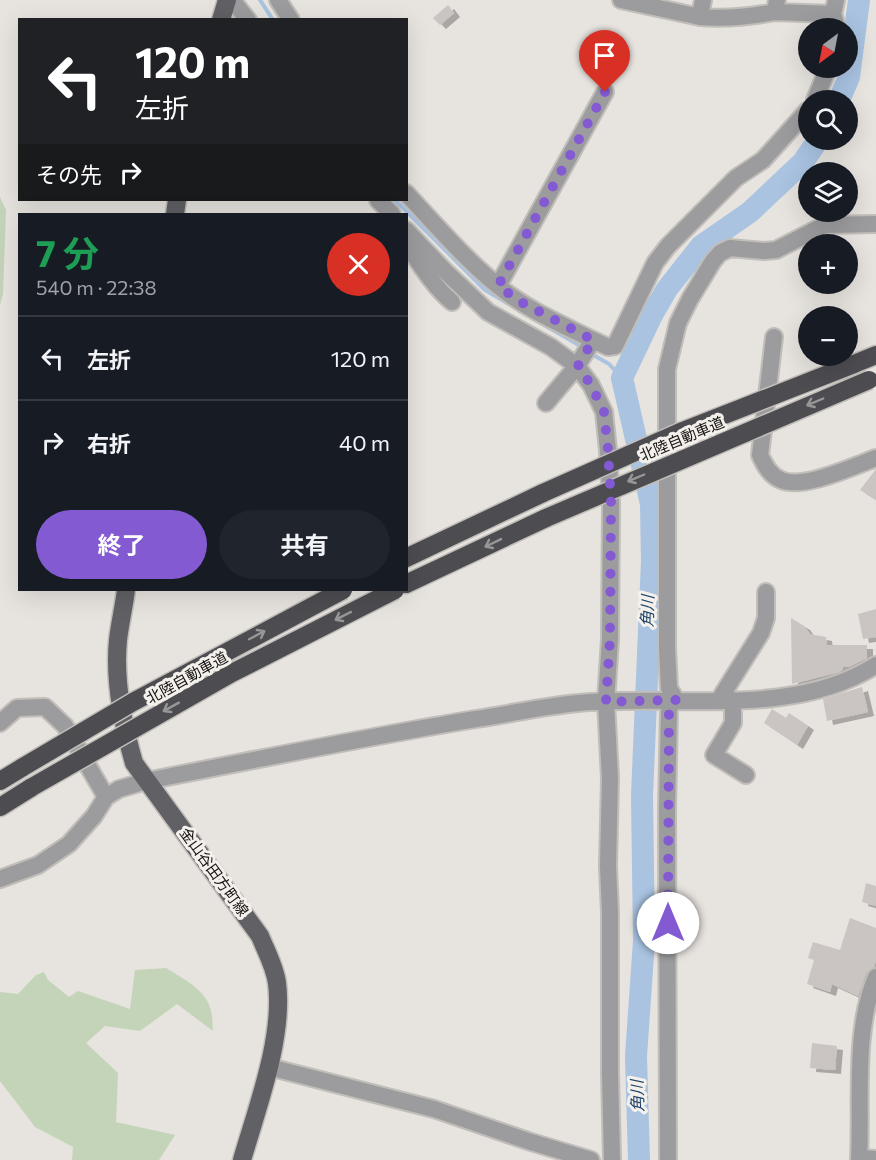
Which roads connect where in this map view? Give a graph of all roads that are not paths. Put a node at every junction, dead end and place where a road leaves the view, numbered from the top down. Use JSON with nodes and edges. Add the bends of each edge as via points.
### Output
{"nodes":[{"id":1,"x":229,"y":0,"type":"edge"},
{"id":2,"x":278,"y":0,"type":"edge"},
{"id":3,"x":621,"y":0,"type":"edge"},
{"id":4,"x":703,"y":0,"type":"edge"},
{"id":5,"x":776,"y":6,"type":"edge"},
{"id":6,"x":835,"y":14,"type":"edge"},
{"id":7,"x":700,"y":17,"type":"junction"},
{"id":8,"x":222,"y":18,"type":"edge"},
{"id":9,"x":246,"y":18,"type":"edge"},
{"id":10,"x":290,"y":18,"type":"edge"},
{"id":11,"x":605,"y":92,"type":"dead end"},
{"id":12,"x":798,"y":121,"type":"edge"},
{"id":13,"x":408,"y":195,"type":"edge"},
{"id":14,"x":379,"y":201,"type":"edge"},
{"id":15,"x":391,"y":213,"type":"edge"},
{"id":16,"x":876,"y":224,"type":"edge"},
{"id":17,"x":408,"y":232,"type":"edge"},
{"id":18,"x":408,"y":246,"type":"edge"},
{"id":19,"x":498,"y":286,"type":"junction"},
{"id":20,"x":452,"y":302,"type":"dead end"},
{"id":21,"x":774,"y":337,"type":"dead end"},
{"id":22,"x":593,"y":340,"type":"junction"},
{"id":23,"x":876,"y":355,"type":"edge"},
{"id":24,"x":578,"y":366,"type":"junction"},
{"id":25,"x":873,"y":379,"type":"edge"},
{"id":26,"x":546,"y":403,"type":"dead end"},
{"id":27,"x":876,"y":458,"type":"edge"},
{"id":28,"x":408,"y":557,"type":"edge"},
{"id":29,"x":408,"y":583,"type":"edge"},
{"id":30,"x":126,"y":591,"type":"edge"},
{"id":31,"x":341,"y":591,"type":"edge"},
{"id":32,"x":393,"y":591,"type":"edge"},
{"id":33,"x":766,"y":592,"type":"dead end"},
{"id":34,"x":876,"y":665,"type":"edge"},
{"id":35,"x":674,"y":700,"type":"junction"},
{"id":36,"x":726,"y":700,"type":"junction"},
{"id":37,"x":608,"y":702,"type":"junction"},
{"id":38,"x":0,"y":723,"type":"edge"},
{"id":39,"x":746,"y":775,"type":"dead end"},
{"id":40,"x":0,"y":781,"type":"edge"},
{"id":41,"x":146,"y":781,"type":"junction"},
{"id":42,"x":106,"y":797,"type":"junction"},
{"id":43,"x":0,"y":807,"type":"edge"},
{"id":44,"x":0,"y":879,"type":"edge"},
{"id":45,"x":876,"y":976,"type":"edge"},
{"id":46,"x":269,"y":1067,"type":"junction"},
{"id":47,"x":865,"y":1159,"type":"edge"},
{"id":48,"x":242,"y":1160,"type":"edge"},
{"id":49,"x":591,"y":1160,"type":"edge"},
{"id":50,"x":612,"y":1160,"type":"edge"},
{"id":51,"x":668,"y":1160,"type":"edge"}],
"edges":[{"from":1,"to":8,"type":"main road"},
{"from":1,"to":9,"type":"street"},
{"from":2,"to":10,"type":"street"},
{"from":3,"to":7,"type":"street"},
{"from":4,"to":7,"type":"street"},
{"from":5,"to":6,"type":"street"},
{"from":5,"to":7,"type":"street","via":[[752,17]]},
{"from":11,"to":19,"type":"street"},
{"from":12,"to":22,"type":"street","via":[[763,160],[736,178],[668,246],[655,263],[615,346]]},
{"from":13,"to":19,"type":"street"},
{"from":14,"to":15,"type":"street"},
{"from":16,"to":35,"type":"street","via":[[825,225],[776,250],[730,248],[720,253],[678,323],[667,369],[667,648],[669,688]]},
{"from":17,"to":24,"type":"street","via":[[488,312]]},
{"from":18,"to":20,"type":"street"},
{"from":19,"to":22,"type":"street"},
{"from":21,"to":27,"type":"street","via":[[760,455],[767,470],[782,480],[801,483]]},
{"from":22,"to":24,"type":"street"},
{"from":23,"to":28,"type":"highway","name":"北陸自動車道","bridge":true,"via":[[678,433]]},
{"from":24,"to":26,"type":"street"},
{"from":24,"to":37,"type":"street","via":[[604,412],[608,450]]},
{"from":25,"to":29,"type":"highway","name":"北陸自動車道","one_way":true,"bridge":true,"via":[[594,496]]},
{"from":30,"to":41,"type":"main road","name":"金山谷田方町線","via":[[118,640],[118,685],[134,763]]},
{"from":40,"to":31,"type":"highway","name":"北陸自動車道","one_way":true,"bridge":true,"via":[[133,702]]},
{"from":32,"to":43,"type":"highway","name":"北陸自動車道","one_way":true,"bridge":true,"via":[[232,673]]},
{"from":33,"to":36,"type":"street","via":[[766,618],[761,633]]},
{"from":34,"to":36,"type":"street","via":[[817,691],[769,699]]},
{"from":35,"to":36,"type":"street"},
{"from":35,"to":37,"type":"street"},
{"from":35,"to":51,"type":"street","via":[[669,707],[667,811]]},
{"from":36,"to":39,"type":"street","via":[[733,723],[714,755]]},
{"from":37,"to":41,"type":"street","via":[[578,703],[400,731]]},
{"from":37,"to":50,"type":"street"},
{"from":38,"to":42,"type":"street","via":[[17,708],[45,707],[65,726]]},
{"from":41,"to":42,"type":"street"},
{"from":41,"to":46,"type":"main road","name":"金山谷田方町線","via":[[260,936],[273,966],[278,1015]]},
{"from":42,"to":44,"type":"street","via":[[69,844],[38,865]]},
{"from":45,"to":47,"type":"street","via":[[862,1040]]},
{"from":46,"to":48,"type":"main road","name":"金山谷田方町線"},
{"from":46,"to":49,"type":"street","via":[[434,1109]]}]}
